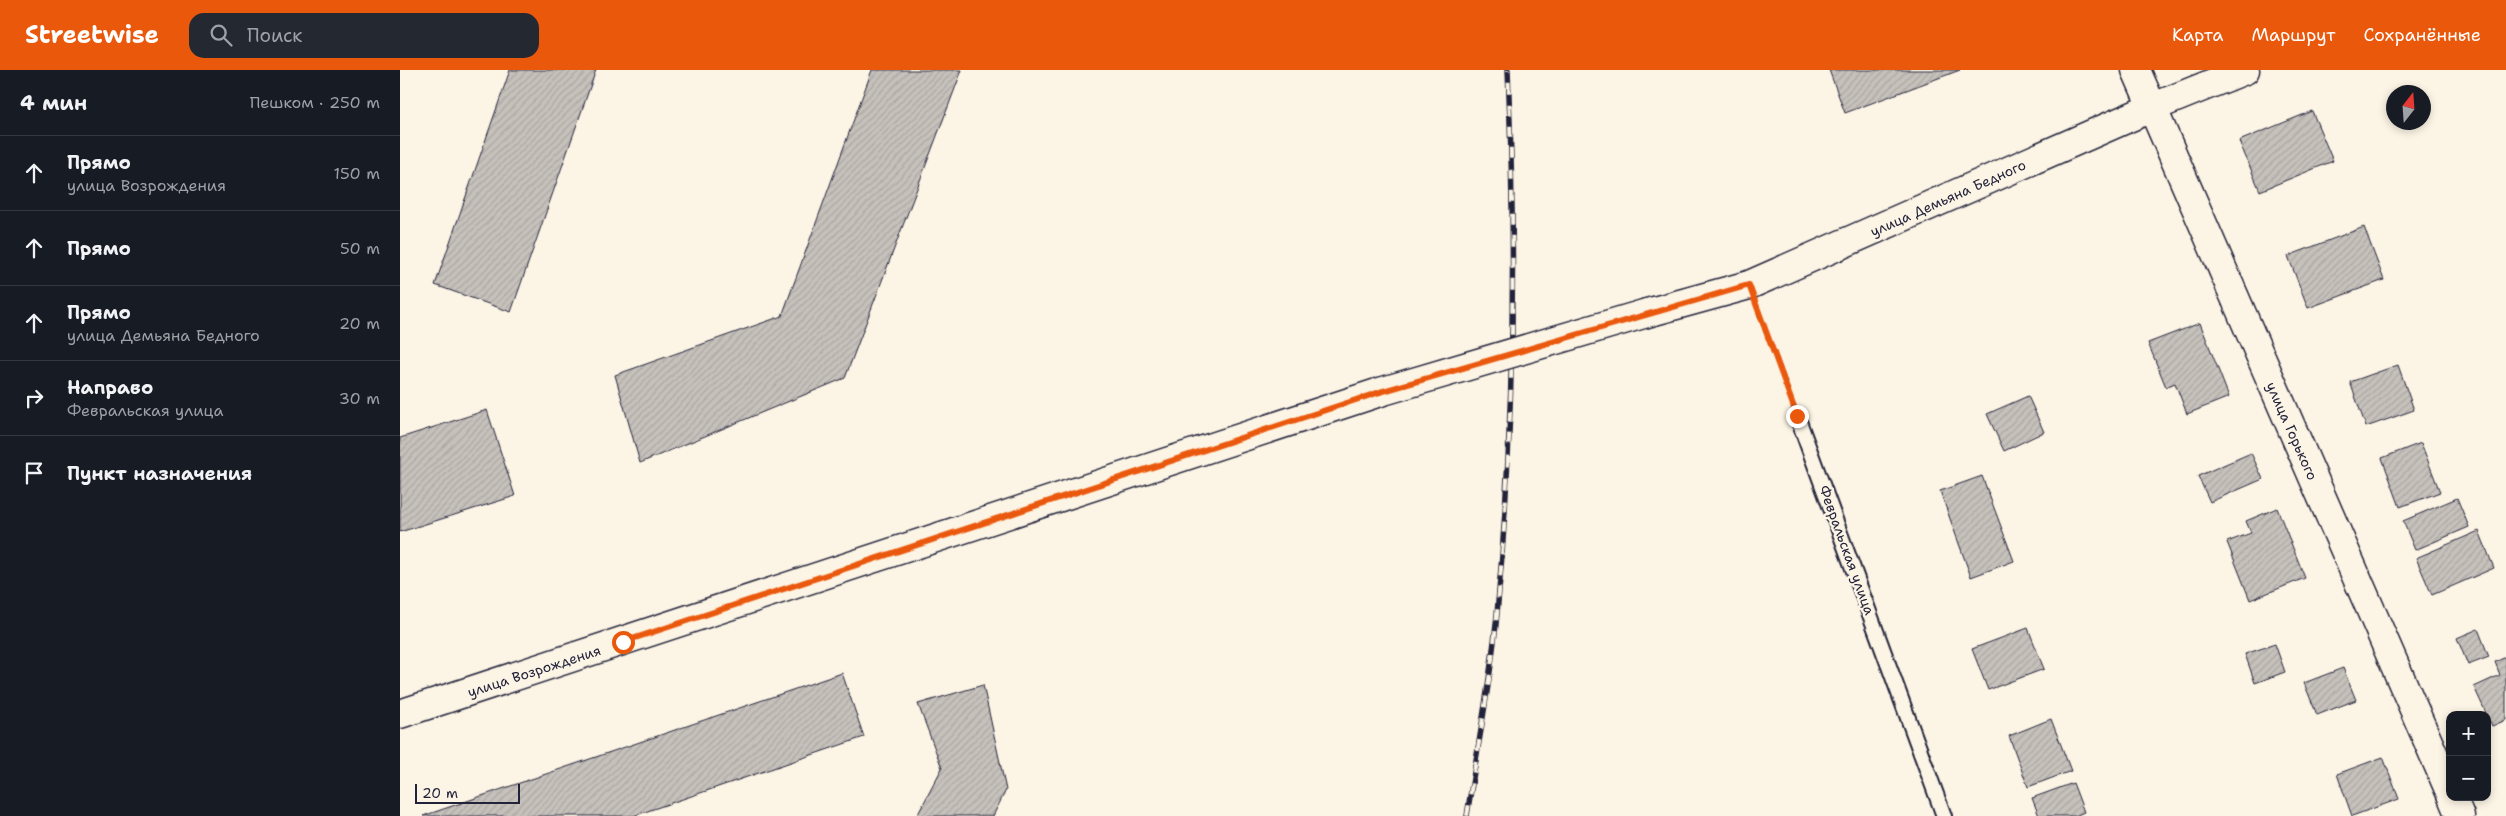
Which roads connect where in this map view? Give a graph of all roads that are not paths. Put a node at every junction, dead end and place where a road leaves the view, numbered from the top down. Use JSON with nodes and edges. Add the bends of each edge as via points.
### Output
{"nodes":[{"id":1,"x":2136,"y":70,"type":"edge"},
{"id":2,"x":2245,"y":70,"type":"edge"},
{"id":3,"x":2151,"y":108,"type":"junction"},
{"id":4,"x":1647,"y":313,"type":"joint"},
{"id":5,"x":1797,"y":416,"type":"road end"},
{"id":6,"x":400,"y":714,"type":"edge"},
{"id":7,"x":2446,"y":783,"type":"edge"},
{"id":8,"x":2454,"y":801,"type":"edge"},
{"id":9,"x":1944,"y":816,"type":"edge"},
{"id":10,"x":2460,"y":816,"type":"edge"}],
"edges":[{"from":1,"to":3,"type":"main road","name":"улица Горького"},
{"from":2,"to":3,"type":"main road","name":"улица Демьяна Бедного"},
{"from":3,"to":4,"type":"main road","name":"улица Демьяна Бедного","via":[[1749,285]]},
{"from":3,"to":7,"type":"main road","name":"улица Горького"},
{"from":4,"to":6,"type":"main road","name":"улица Возрождения","bridge":true,"via":[[1380,392]]},
{"from":5,"to":9,"type":"lane","name":"Февральская улица"},
{"from":8,"to":10,"type":"main road"}]}
